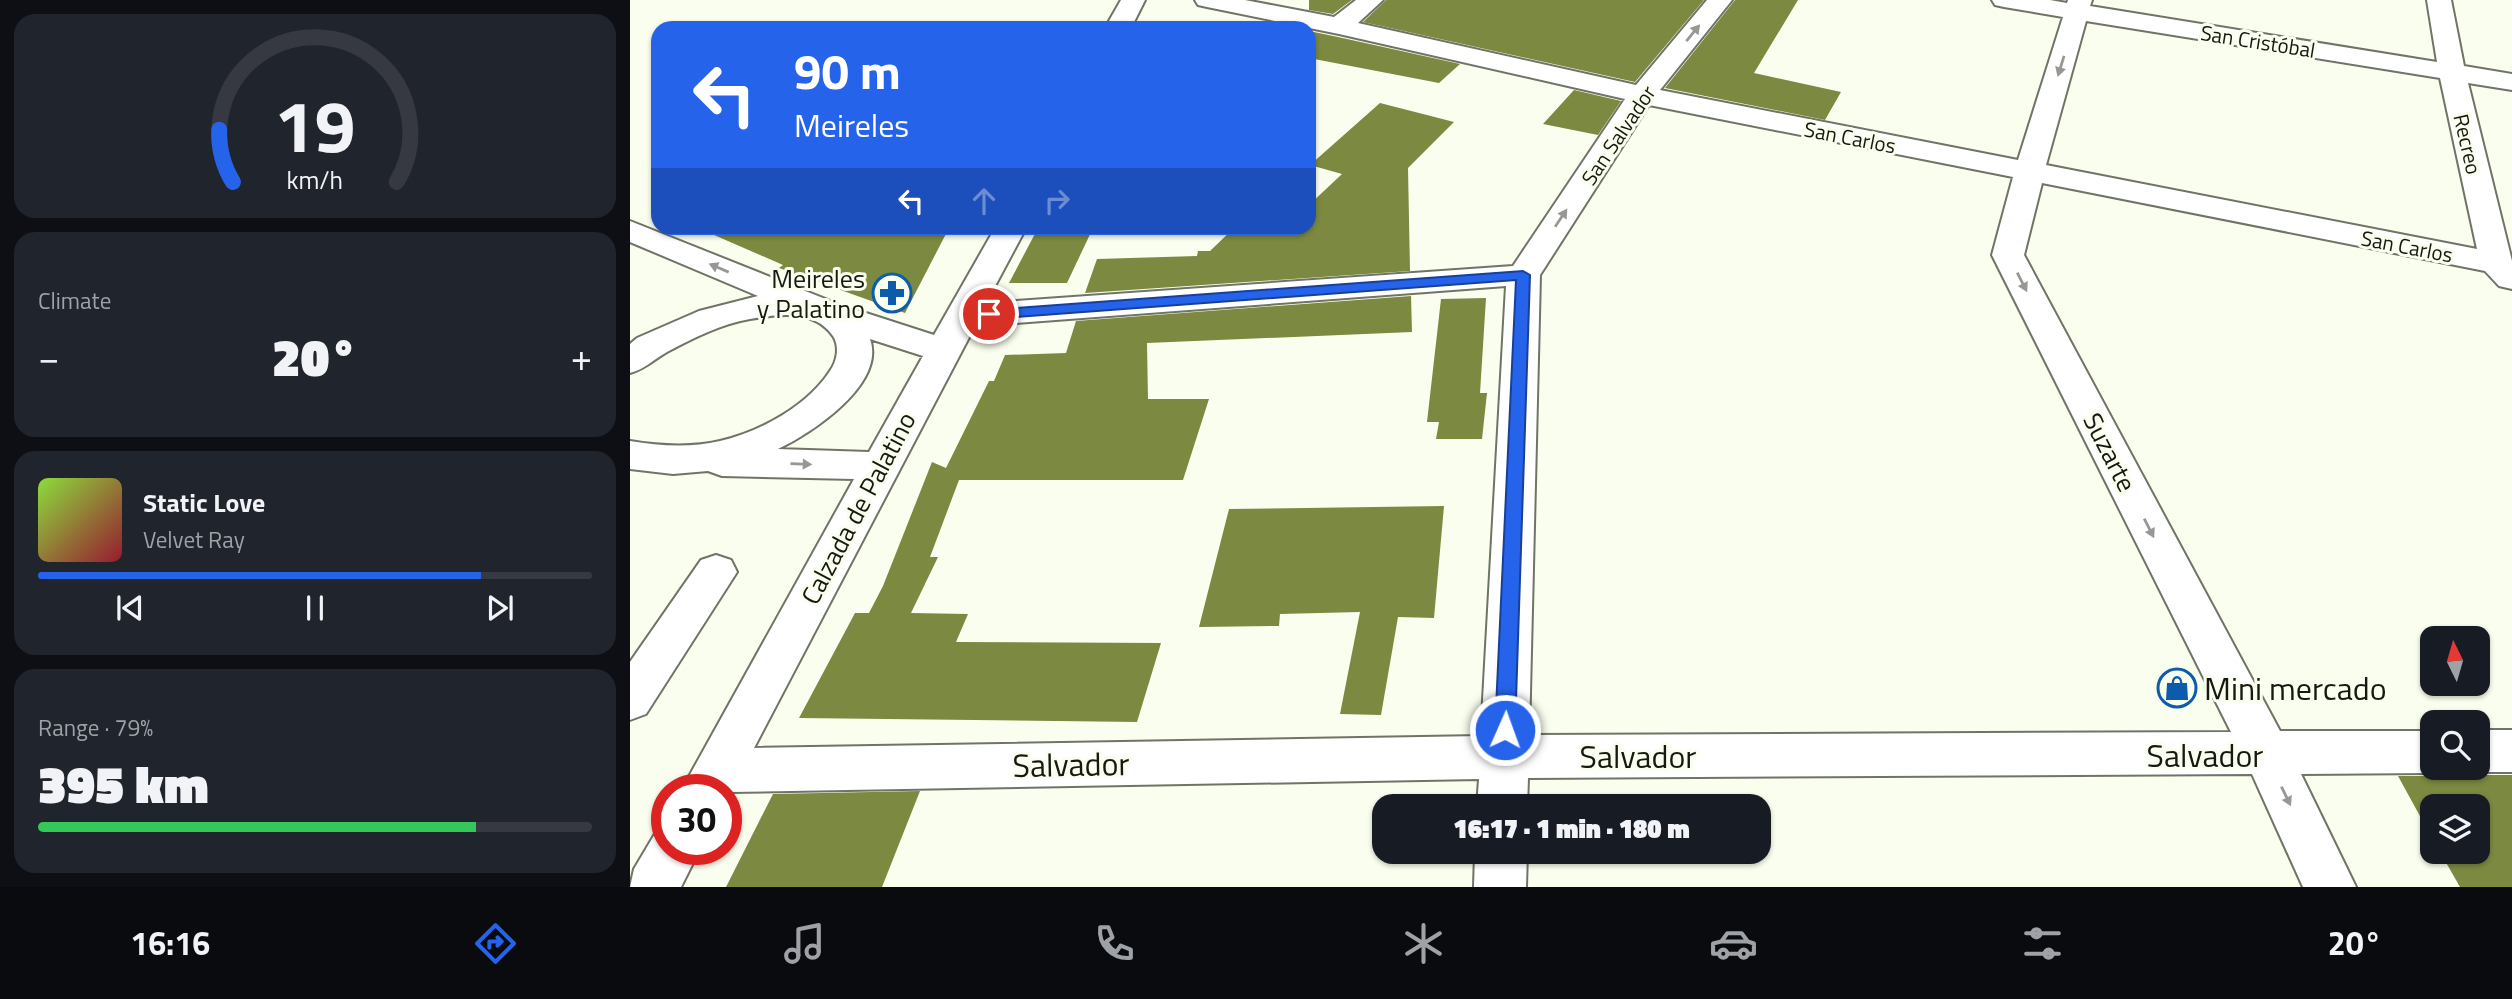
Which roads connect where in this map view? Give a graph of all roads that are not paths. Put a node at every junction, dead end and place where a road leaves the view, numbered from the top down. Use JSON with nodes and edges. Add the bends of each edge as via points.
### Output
{"nodes":[{"id":1,"x":1133,"y":0,"type":"edge"},
{"id":2,"x":1207,"y":0,"type":"edge"},
{"id":3,"x":1371,"y":0,"type":"edge"},
{"id":4,"x":1720,"y":0,"type":"edge"},
{"id":5,"x":2004,"y":0,"type":"edge"},
{"id":6,"x":2439,"y":0,"type":"edge"},
{"id":7,"x":2079,"y":6,"type":"edge"},
{"id":8,"x":1122,"y":21,"type":"edge"},
{"id":9,"x":1314,"y":21,"type":"edge"},
{"id":10,"x":1316,"y":21,"type":"edge"},
{"id":11,"x":1339,"y":26,"type":"junction"},
{"id":12,"x":2452,"y":73,"type":"junction"},
{"id":13,"x":2512,"y":82,"type":"edge"},
{"id":14,"x":1643,"y":95,"type":"junction"},
{"id":15,"x":2029,"y":173,"type":"junction"},
{"id":16,"x":630,"y":231,"type":"edge"},
{"id":17,"x":1006,"y":235,"type":"edge"},
{"id":18,"x":2504,"y":272,"type":"edge"},
{"id":19,"x":1523,"y":275,"type":"junction"},
{"id":20,"x":760,"y":285,"type":"junction"},
{"id":21,"x":826,"y":312,"type":"junction"},
{"id":22,"x":962,"y":316,"type":"junction"},
{"id":23,"x":670,"y":334,"type":"junction"},
{"id":24,"x":944,"y":351,"type":"junction"},
{"id":25,"x":630,"y":354,"type":"edge"},
{"id":26,"x":630,"y":361,"type":"edge"},
{"id":27,"x":640,"y":459,"type":"edge"},
{"id":28,"x":881,"y":466,"type":"junction"},
{"id":29,"x":716,"y":572,"type":"dead end"},
{"id":30,"x":630,"y":700,"type":"edge"},
{"id":31,"x":2490,"y":751,"type":"edge"},
{"id":32,"x":2512,"y":751,"type":"edge"},
{"id":33,"x":2420,"y":752,"type":"edge"},
{"id":34,"x":2267,"y":755,"type":"junction"},
{"id":35,"x":1504,"y":757,"type":"junction"},
{"id":36,"x":715,"y":774,"type":"edge"},
{"id":37,"x":742,"y":779,"type":"edge"},
{"id":38,"x":1503,"y":794,"type":"edge"},
{"id":39,"x":1501,"y":864,"type":"edge"},
{"id":40,"x":665,"y":865,"type":"edge"},
{"id":41,"x":653,"y":887,"type":"edge"},
{"id":42,"x":1500,"y":887,"type":"edge"},
{"id":43,"x":2330,"y":887,"type":"edge"}],
"edges":[{"from":1,"to":8,"type":"street"},
{"from":2,"to":9,"type":"street","name":"San Carlos"},
{"from":3,"to":11,"type":"street"},
{"from":14,"to":4,"type":"street","name":"San Salvador","one_way":true},
{"from":5,"to":7,"type":"street","name":"San Cristóbal"},
{"from":6,"to":12,"type":"street","name":"Recreo"},
{"from":7,"to":12,"type":"street","name":"San Cristóbal"},
{"from":7,"to":15,"type":"street","name":"Suzarte","one_way":true},
{"from":10,"to":11,"type":"street","name":"San Carlos"},
{"from":11,"to":14,"type":"street","name":"San Carlos"},
{"from":12,"to":13,"type":"street","name":"San Cristóbal"},
{"from":12,"to":18,"type":"street","name":"Recreo"},
{"from":14,"to":15,"type":"street","name":"San Carlos"},
{"from":19,"to":14,"type":"street","name":"San Salvador","one_way":true},
{"from":15,"to":18,"type":"street","name":"San Carlos"},
{"from":15,"to":34,"type":"street","name":"Suzarte","one_way":true,"via":[[2008,255]]},
{"from":20,"to":16,"type":"street","one_way":true},
{"from":17,"to":22,"type":"street","name":"Calzada de Palatino"},
{"from":19,"to":22,"type":"street"},
{"from":19,"to":35,"type":"street"},
{"from":20,"to":21,"type":"street"},
{"from":20,"to":23,"type":"street"},
{"from":21,"to":23,"type":"street","via":[[801,306],[760,306],[703,319]]},
{"from":21,"to":24,"type":"street"},
{"from":21,"to":27,"type":"street","via":[[846,324],[855,342],[853,362],[839,386],[815,410],[741,448],[698,459]]},
{"from":22,"to":24,"type":"street","name":"Calzada de Palatino"},
{"from":23,"to":25,"type":"street"},
{"from":23,"to":26,"type":"street"},
{"from":24,"to":28,"type":"street","name":"Calzada de Palatino"},
{"from":27,"to":28,"type":"street","one_way":true},
{"from":28,"to":36,"type":"street","name":"Calzada de Palatino"},
{"from":29,"to":30,"type":"street"},
{"from":31,"to":32,"type":"street"},
{"from":33,"to":34,"type":"street","name":"Salvador"},
{"from":34,"to":35,"type":"street","name":"Salvador"},
{"from":34,"to":43,"type":"street","name":"Suzarte","one_way":true},
{"from":35,"to":37,"type":"street","name":"Salvador"},
{"from":35,"to":38,"type":"street"},
{"from":39,"to":42,"type":"street"},
{"from":40,"to":41,"type":"street"}]}
